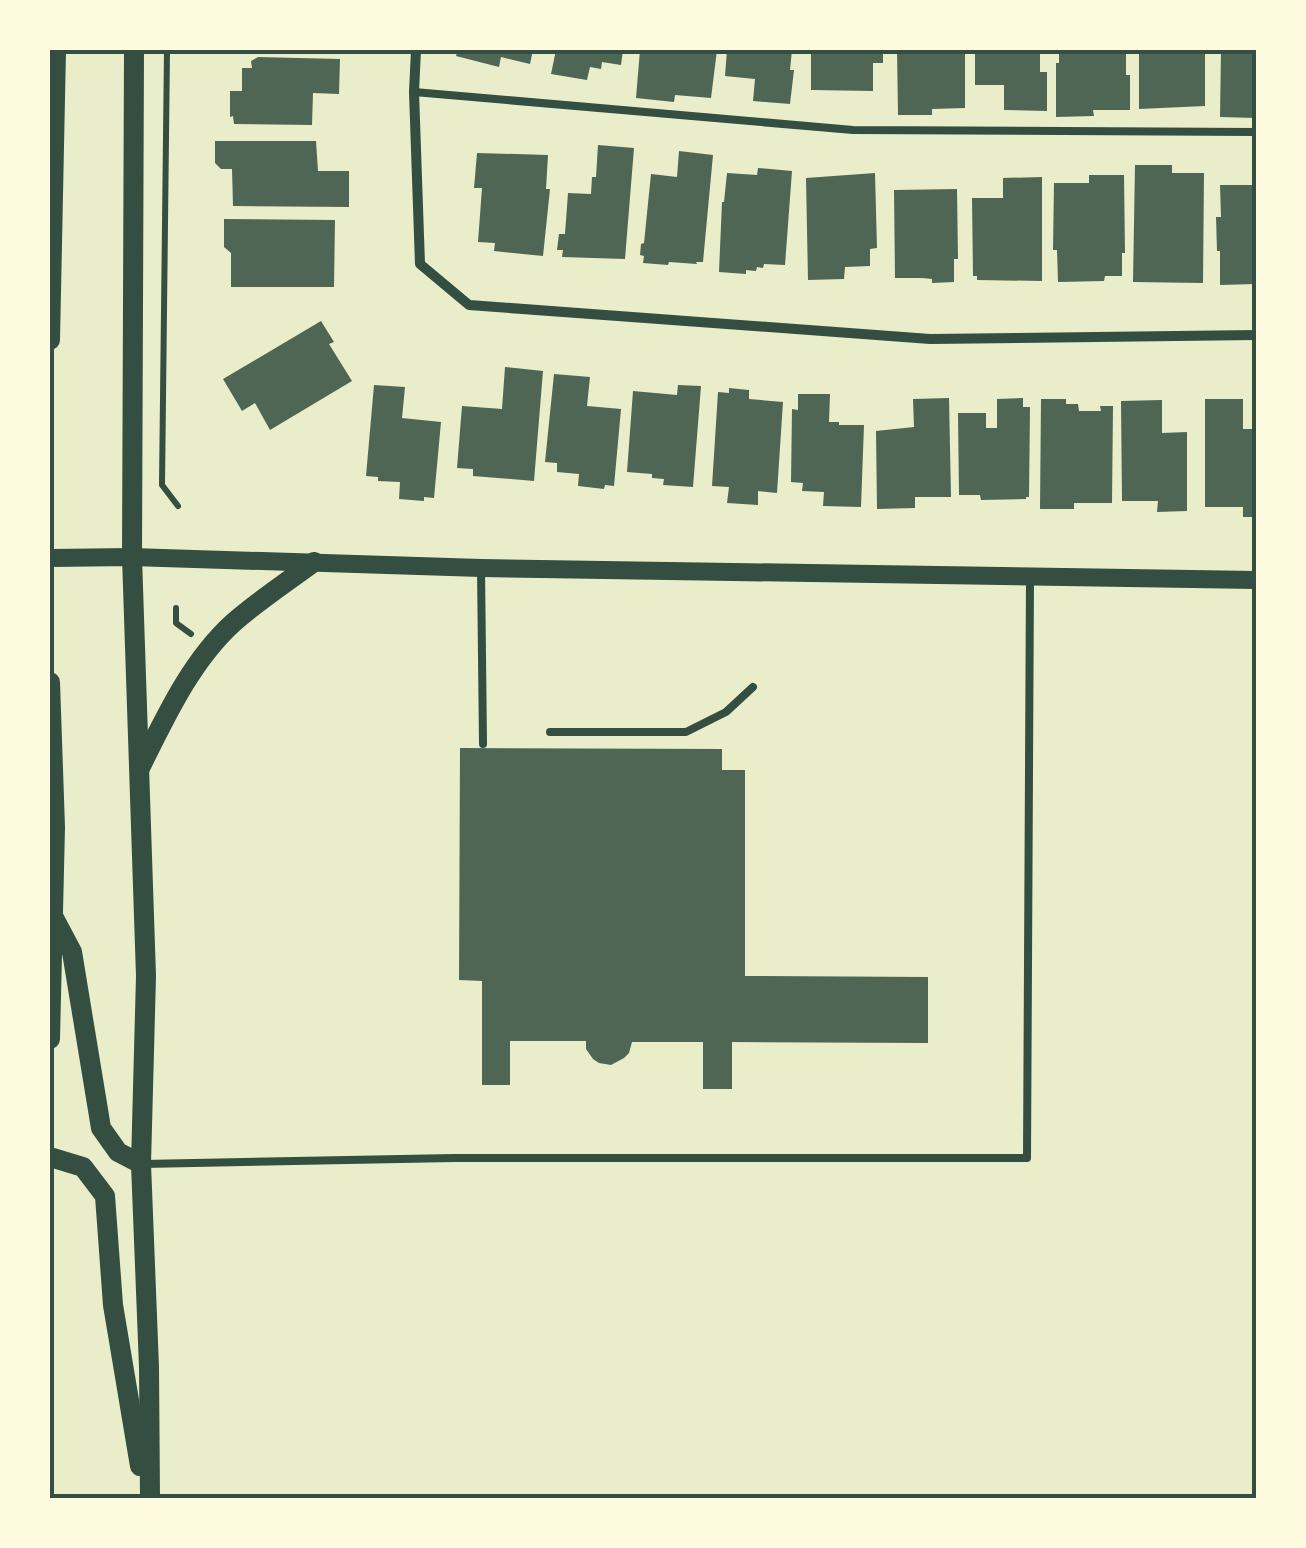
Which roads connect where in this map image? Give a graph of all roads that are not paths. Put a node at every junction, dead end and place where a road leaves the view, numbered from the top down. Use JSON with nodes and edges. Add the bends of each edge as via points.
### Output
{"nodes":[{"id":1,"x":56,"y":50,"type":"edge"},
{"id":2,"x":134,"y":50,"type":"edge"},
{"id":3,"x":416,"y":50,"type":"edge"},
{"id":4,"x":414,"y":92,"type":"junction"},
{"id":5,"x":1256,"y":132,"type":"edge"},
{"id":6,"x":1256,"y":335,"type":"edge"},
{"id":7,"x":50,"y":340,"type":"edge"},
{"id":8,"x":50,"y":558,"type":"edge"},
{"id":9,"x":132,"y":558,"type":"junction"},
{"id":10,"x":314,"y":562,"type":"junction"},
{"id":11,"x":481,"y":568,"type":"junction"},
{"id":12,"x":1030,"y":576,"type":"junction"},
{"id":13,"x":1256,"y":580,"type":"edge"},
{"id":14,"x":50,"y":682,"type":"edge"},
{"id":15,"x":753,"y":687,"type":"dead end"},
{"id":16,"x":550,"y":732,"type":"dead end"},
{"id":17,"x":483,"y":744,"type":"dead end"},
{"id":18,"x":140,"y":770,"type":"junction"},
{"id":19,"x":53,"y":916,"type":"junction"},
{"id":20,"x":50,"y":1039,"type":"edge"},
{"id":21,"x":50,"y":1157,"type":"edge"},
{"id":22,"x":142,"y":1164,"type":"junction"},
{"id":23,"x":148,"y":1498,"type":"edge"}],
"edges":[{"from":1,"to":7,"type":"main road"},
{"from":2,"to":9,"type":"main road"},
{"from":3,"to":4,"type":"street"},
{"from":4,"to":5,"type":"lane","via":[[853,130]]},
{"from":4,"to":6,"type":"street","via":[[420,264],[470,305],[930,339]]},
{"from":8,"to":9,"type":"street"},
{"from":9,"to":10,"type":"street"},
{"from":9,"to":18,"type":"main road"},
{"from":10,"to":11,"type":"street"},
{"from":10,"to":18,"type":"main road","via":[[231,624],[189,678]]},
{"from":11,"to":12,"type":"street"},
{"from":11,"to":17,"type":"lane"},
{"from":12,"to":13,"type":"street"},
{"from":12,"to":22,"type":"lane","via":[[1027,1158]]},
{"from":14,"to":19,"type":"main road"},
{"from":15,"to":16,"type":"lane","via":[[726,712],[686,732]]},
{"from":18,"to":22,"type":"main road"},
{"from":19,"to":20,"type":"main road"},
{"from":19,"to":22,"type":"main road","via":[[72,952],[101,1128],[118,1152]]},
{"from":21,"to":23,"type":"main road","via":[[84,1167],[106,1196],[113,1305]]},
{"from":22,"to":23,"type":"main road"}]}
